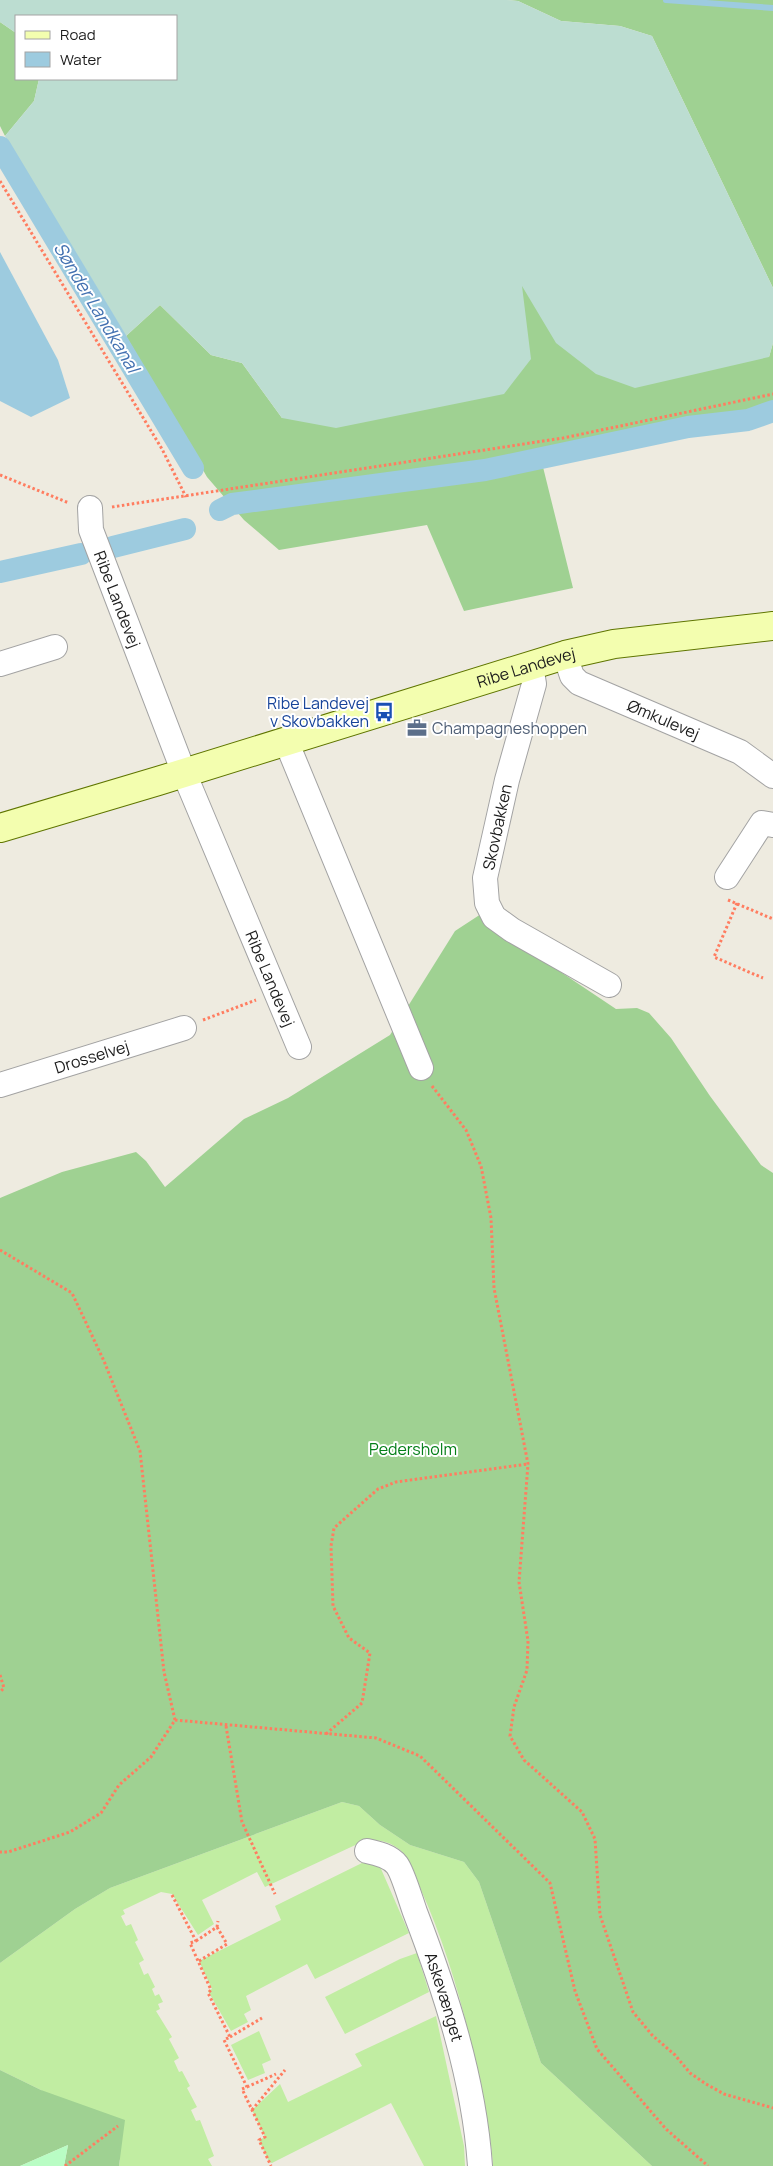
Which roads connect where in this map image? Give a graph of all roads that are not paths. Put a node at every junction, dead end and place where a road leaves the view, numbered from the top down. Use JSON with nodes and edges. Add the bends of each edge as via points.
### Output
{"nodes":[{"id":1,"x":90,"y":508,"type":"road end"},
{"id":2,"x":773,"y":626,"type":"edge"},
{"id":3,"x":55,"y":647,"type":"dead end"},
{"id":4,"x":565,"y":655,"type":"junction"},
{"id":5,"x":0,"y":664,"type":"edge"},
{"id":6,"x":531,"y":666,"type":"junction"},
{"id":7,"x":286,"y":741,"type":"junction"},
{"id":8,"x":184,"y":773,"type":"junction"},
{"id":9,"x":773,"y":776,"type":"edge"},
{"id":10,"x":1,"y":823,"type":"edge"},
{"id":11,"x":773,"y":825,"type":"edge"},
{"id":12,"x":723,"y":886,"type":"road end"},
{"id":13,"x":609,"y":985,"type":"dead end"},
{"id":14,"x":184,"y":1028,"type":"road end"},
{"id":15,"x":299,"y":1047,"type":"dead end"},
{"id":16,"x":421,"y":1068,"type":"road end"},
{"id":17,"x":0,"y":1085,"type":"edge"},
{"id":18,"x":367,"y":1851,"type":"dead end"},
{"id":19,"x":480,"y":2166,"type":"edge"}],
"edges":[{"from":1,"to":8,"type":"street","name":"Ribe Landevej","via":[[91,530]]},
{"from":2,"to":4,"type":"main road","name":"Ribe Landevej","via":[[614,644]]},
{"from":3,"to":5,"type":"street"},
{"from":4,"to":6,"type":"main road","name":"Ribe Landevej"},
{"from":4,"to":9,"type":"street","name":"Ømkulevej","via":[[572,676],[579,683],[740,752]]},
{"from":6,"to":7,"type":"main road","name":"Ribe Landevej"},
{"from":6,"to":13,"type":"street","name":"Skovbakken","via":[[534,684],[507,780],[485,878],[487,903],[494,917],[512,930]]},
{"from":7,"to":8,"type":"main road","name":"Ribe Landevej"},
{"from":7,"to":16,"type":"street"},
{"from":8,"to":10,"type":"main road","name":"Ribe Landevej"},
{"from":8,"to":15,"type":"street","name":"Ribe Landevej"},
{"from":11,"to":12,"type":"street","via":[[762,823]]},
{"from":14,"to":17,"type":"street","name":"Drosselvej"},
{"from":18,"to":19,"type":"street","name":"Askevænget","via":[[381,1854],[397,1865],[425,1938],[460,2048],[473,2106]]}]}
